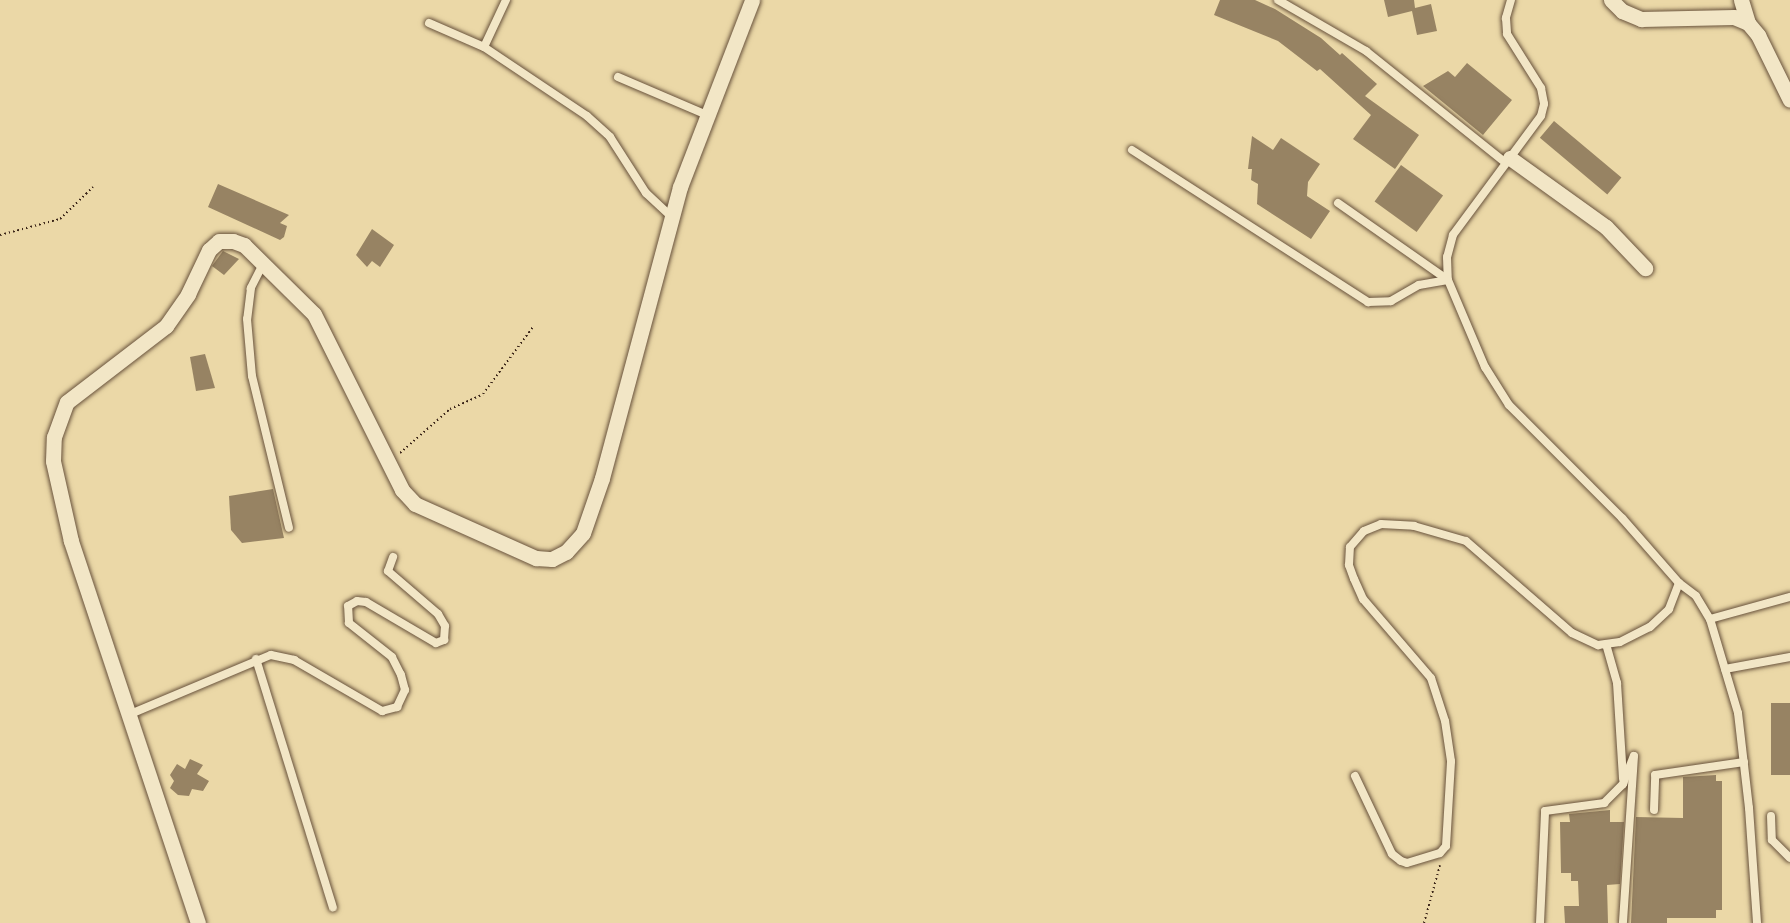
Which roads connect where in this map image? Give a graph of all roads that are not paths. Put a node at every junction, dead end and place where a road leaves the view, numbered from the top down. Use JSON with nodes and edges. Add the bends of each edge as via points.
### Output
{"nodes":[{"id":1,"x":506,"y":0,"type":"edge"},
{"id":2,"x":752,"y":0,"type":"edge"},
{"id":3,"x":1278,"y":0,"type":"edge"},
{"id":4,"x":1510,"y":0,"type":"edge"},
{"id":5,"x":1611,"y":0,"type":"edge"},
{"id":6,"x":1741,"y":0,"type":"edge"},
{"id":7,"x":429,"y":23,"type":"dead end"},
{"id":8,"x":1748,"y":23,"type":"junction"},
{"id":9,"x":484,"y":47,"type":"junction"},
{"id":10,"x":618,"y":77,"type":"dead end"},
{"id":11,"x":1790,"y":100,"type":"edge"},
{"id":12,"x":707,"y":115,"type":"junction"},
{"id":13,"x":1132,"y":150,"type":"dead end"},
{"id":14,"x":1508,"y":160,"type":"junction"},
{"id":15,"x":1338,"y":203,"type":"dead end"},
{"id":16,"x":673,"y":218,"type":"junction"},
{"id":17,"x":262,"y":266,"type":"junction"},
{"id":18,"x":1645,"y":268,"type":"dead end"},
{"id":19,"x":1448,"y":280,"type":"junction"},
{"id":20,"x":289,"y":528,"type":"dead end"},
{"id":21,"x":393,"y":557,"type":"dead end"},
{"id":22,"x":1679,"y":583,"type":"junction"},
{"id":23,"x":1790,"y":597,"type":"edge"},
{"id":24,"x":1710,"y":619,"type":"junction"},
{"id":25,"x":1606,"y":644,"type":"junction"},
{"id":26,"x":1790,"y":657,"type":"edge"},
{"id":27,"x":256,"y":658,"type":"junction"},
{"id":28,"x":1725,"y":669,"type":"junction"},
{"id":29,"x":128,"y":715,"type":"junction"},
{"id":30,"x":1744,"y":762,"type":"junction"},
{"id":31,"x":1355,"y":776,"type":"dead end"},
{"id":32,"x":1623,"y":784,"type":"junction"},
{"id":33,"x":1654,"y":810,"type":"dead end"},
{"id":34,"x":1771,"y":816,"type":"dead end"},
{"id":35,"x":1790,"y":858,"type":"edge"},
{"id":36,"x":333,"y":907,"type":"dead end"},
{"id":37,"x":198,"y":923,"type":"edge"},
{"id":38,"x":1540,"y":923,"type":"edge"},
{"id":39,"x":1623,"y":923,"type":"edge"},
{"id":40,"x":1757,"y":923,"type":"edge"}],
"edges":[{"from":1,"to":9,"type":"lane"},
{"from":2,"to":12,"type":"street"},
{"from":3,"to":14,"type":"lane","via":[[1366,51]]},
{"from":4,"to":14,"type":"lane","via":[[1507,34],[1541,88],[1544,104],[1541,116]]},
{"from":5,"to":8,"type":"street","via":[[1622,11],[1641,19],[1734,17]]},
{"from":6,"to":8,"type":"street"},
{"from":7,"to":9,"type":"lane"},
{"from":8,"to":11,"type":"street","via":[[1758,35]]},
{"from":9,"to":16,"type":"lane","via":[[587,116],[610,137],[646,193]]},
{"from":10,"to":12,"type":"lane"},
{"from":12,"to":16,"type":"street","via":[[680,187]]},
{"from":13,"to":19,"type":"lane","via":[[1368,302],[1391,302],[1419,285]]},
{"from":14,"to":18,"type":"street","via":[[1606,226]]},
{"from":14,"to":19,"type":"lane","via":[[1453,235],[1447,257]]},
{"from":15,"to":19,"type":"lane"},
{"from":16,"to":17,"type":"street","via":[[602,478],[583,533],[574,545],[552,559],[536,558],[415,504],[402,490],[314,314]]},
{"from":17,"to":20,"type":"lane","via":[[250,288],[247,319],[252,376]]},
{"from":17,"to":29,"type":"street","via":[[244,244],[219,241],[209,250],[188,294],[166,327],[67,402],[59,418],[53,461],[71,540]]},
{"from":19,"to":22,"type":"lane","via":[[1485,367],[1509,405],[1622,518]]},
{"from":21,"to":27,"type":"lane","via":[[388,571],[438,614],[446,626],[444,640],[436,643],[366,602],[348,606],[349,623],[392,657],[401,675],[405,690],[397,707],[382,711],[294,660],[271,655]]},
{"from":22,"to":24,"type":"lane","via":[[1696,596]]},
{"from":22,"to":25,"type":"lane","via":[[1669,609],[1650,627],[1620,642]]},
{"from":23,"to":24,"type":"lane"},
{"from":24,"to":28,"type":"lane"},
{"from":25,"to":31,"type":"lane","via":[[1598,645],[1572,633],[1466,541],[1414,526],[1381,524],[1364,531],[1350,546],[1349,565],[1364,599],[1431,678],[1445,721],[1451,761],[1446,846],[1431,858],[1401,861],[1392,854]]},
{"from":25,"to":32,"type":"lane","via":[[1617,683]]},
{"from":26,"to":28,"type":"lane"},
{"from":27,"to":29,"type":"lane"},
{"from":27,"to":36,"type":"lane"},
{"from":28,"to":30,"type":"lane","via":[[1738,713]]},
{"from":29,"to":37,"type":"street"},
{"from":30,"to":33,"type":"lane","via":[[1655,775]]},
{"from":30,"to":40,"type":"lane"},
{"from":32,"to":38,"type":"lane","via":[[1604,803],[1545,811]]},
{"from":32,"to":39,"type":"lane","via":[[1634,756]]},
{"from":34,"to":35,"type":"lane","via":[[1772,840]]}]}
